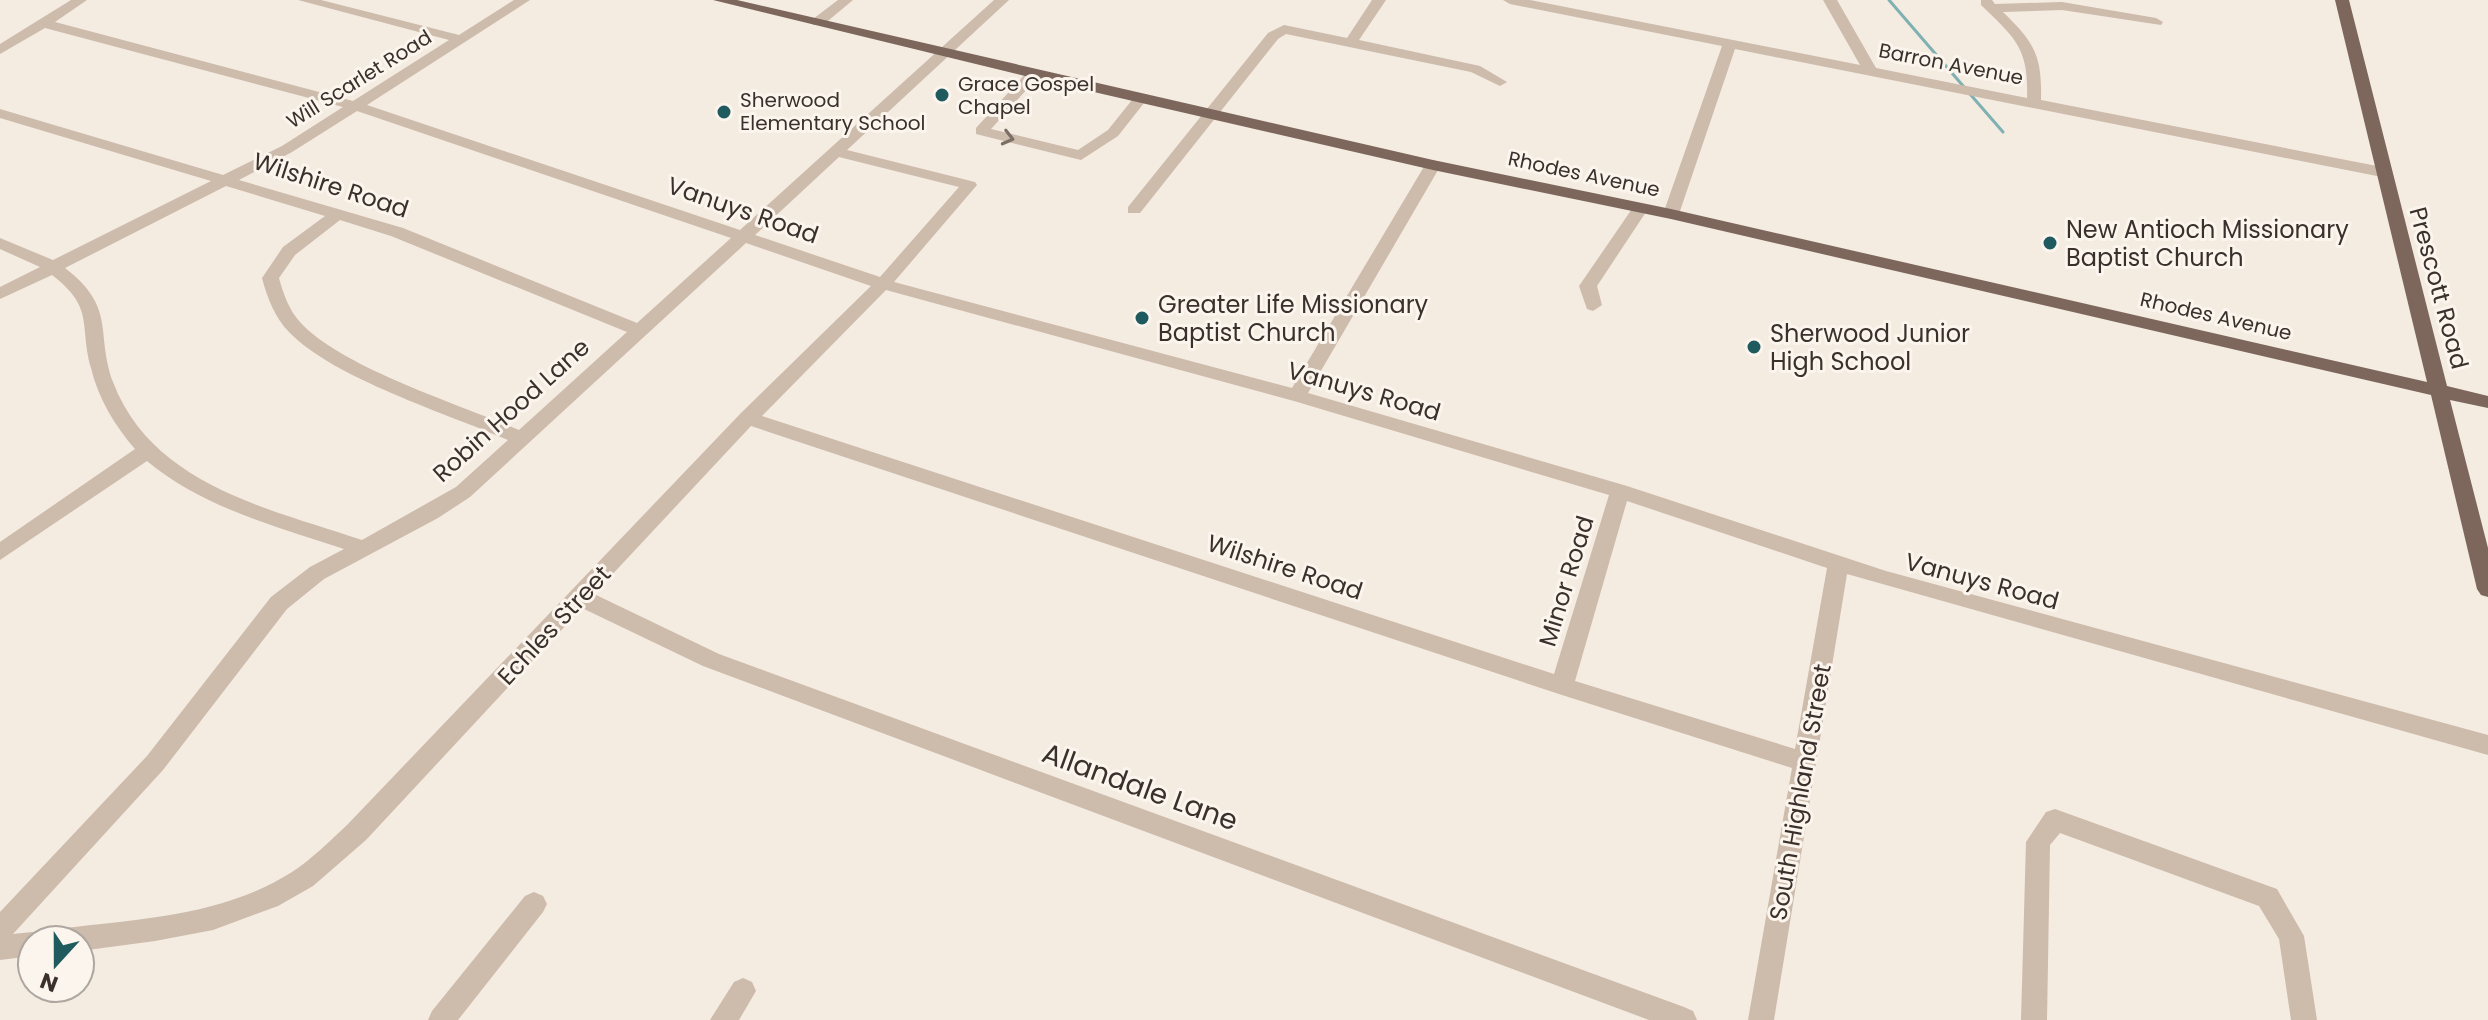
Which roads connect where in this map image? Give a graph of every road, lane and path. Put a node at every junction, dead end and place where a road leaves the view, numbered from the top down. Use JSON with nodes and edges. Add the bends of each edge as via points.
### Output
{"nodes":[{"id":1,"x":80,"y":0,"type":"edge"},
{"id":2,"x":305,"y":0,"type":"edge"},
{"id":3,"x":523,"y":0,"type":"edge"},
{"id":4,"x":720,"y":0,"type":"edge"},
{"id":5,"x":846,"y":0,"type":"edge"},
{"id":6,"x":1002,"y":0,"type":"edge"},
{"id":7,"x":1379,"y":0,"type":"edge"},
{"id":8,"x":1510,"y":0,"type":"edge"},
{"id":9,"x":1830,"y":0,"type":"edge"},
{"id":10,"x":2342,"y":0,"type":"edge"},
{"id":11,"x":1988,"y":4,"type":"edge"},
{"id":12,"x":818,"y":22,"type":"junction"},
{"id":13,"x":2156,"y":22,"type":"dead end"},
{"id":14,"x":44,"y":23,"type":"junction"},
{"id":15,"x":460,"y":39,"type":"junction"},
{"id":16,"x":1350,"y":43,"type":"junction"},
{"id":17,"x":1730,"y":43,"type":"junction"},
{"id":18,"x":0,"y":50,"type":"edge"},
{"id":19,"x":944,"y":54,"type":"junction"},
{"id":20,"x":1870,"y":70,"type":"junction"},
{"id":21,"x":1033,"y":74,"type":"junction"},
{"id":22,"x":1500,"y":82,"type":"dead end"},
{"id":23,"x":1141,"y":98,"type":"junction"},
{"id":24,"x":2034,"y":103,"type":"junction"},
{"id":25,"x":356,"y":106,"type":"junction"},
{"id":26,"x":0,"y":113,"type":"edge"},
{"id":27,"x":1212,"y":114,"type":"junction"},
{"id":28,"x":836,"y":152,"type":"junction"},
{"id":29,"x":1433,"y":165,"type":"junction"},
{"id":30,"x":2382,"y":172,"type":"junction"},
{"id":31,"x":231,"y":181,"type":"junction"},
{"id":32,"x":1640,"y":209,"type":"junction"},
{"id":33,"x":1134,"y":210,"type":"dead end"},
{"id":34,"x":338,"y":214,"type":"junction"},
{"id":35,"x":1671,"y":214,"type":"junction"},
{"id":36,"x":745,"y":235,"type":"junction"},
{"id":37,"x":0,"y":243,"type":"edge"},
{"id":38,"x":55,"y":267,"type":"junction"},
{"id":39,"x":883,"y":284,"type":"junction"},
{"id":40,"x":0,"y":294,"type":"edge"},
{"id":41,"x":1593,"y":305,"type":"dead end"},
{"id":42,"x":639,"y":330,"type":"junction"},
{"id":43,"x":2439,"y":389,"type":"junction"},
{"id":44,"x":1297,"y":396,"type":"junction"},
{"id":45,"x":2488,"y":402,"type":"edge"},
{"id":46,"x":748,"y":418,"type":"junction"},
{"id":47,"x":521,"y":438,"type":"junction"},
{"id":48,"x":147,"y":451,"type":"junction"},
{"id":49,"x":1620,"y":491,"type":"junction"},
{"id":50,"x":363,"y":548,"type":"junction"},
{"id":51,"x":0,"y":552,"type":"edge"},
{"id":52,"x":1838,"y":564,"type":"junction"},
{"id":53,"x":2488,"y":589,"type":"edge"},
{"id":54,"x":580,"y":597,"type":"junction"},
{"id":55,"x":1562,"y":686,"type":"junction"},
{"id":56,"x":2488,"y":745,"type":"edge"},
{"id":57,"x":1806,"y":762,"type":"junction"},
{"id":58,"x":534,"y":904,"type":"dead end"},
{"id":59,"x":0,"y":930,"type":"edge"},
{"id":60,"x":96,"y":937,"type":"edge"},
{"id":61,"x":743,"y":991,"type":"dead end"},
{"id":62,"x":441,"y":1020,"type":"edge"},
{"id":63,"x":723,"y":1020,"type":"edge"},
{"id":64,"x":1684,"y":1020,"type":"edge"},
{"id":65,"x":1761,"y":1020,"type":"edge"},
{"id":66,"x":2034,"y":1020,"type":"edge"},
{"id":67,"x":2304,"y":1020,"type":"edge"}],
"edges":[{"from":1,"to":14,"type":"street"},
{"from":2,"to":15,"type":"street"},
{"from":3,"to":15,"type":"street","name":"Will Scarlet Road"},
{"from":4,"to":12,"type":"main road","name":"Rhodes Avenue"},
{"from":5,"to":12,"type":"street"},
{"from":6,"to":19,"type":"street","name":"Robin Hood Lane"},
{"from":7,"to":16,"type":"street"},
{"from":8,"to":17,"type":"street","name":"Barron Avenue"},
{"from":9,"to":20,"type":"street"},
{"from":10,"to":30,"type":"main road","name":"Prescott Road"},
{"from":11,"to":13,"type":"street","via":[[2062,6]]},
{"from":11,"to":24,"type":"street","via":[[2029,45],[2036,61]]},
{"from":12,"to":19,"type":"main road","name":"Rhodes Avenue"},
{"from":14,"to":18,"type":"street"},
{"from":14,"to":25,"type":"street","name":"Vanuys Road"},
{"from":15,"to":25,"type":"street","name":"Will Scarlet Road"},
{"from":16,"to":22,"type":"street","via":[[1475,69]]},
{"from":16,"to":27,"type":"street","via":[[1284,29]]},
{"from":17,"to":20,"type":"street","name":"Barron Avenue"},
{"from":17,"to":35,"type":"street"},
{"from":19,"to":21,"type":"main road","name":"Rhodes Avenue"},
{"from":19,"to":28,"type":"street","name":"Robin Hood Lane"},
{"from":20,"to":24,"type":"street","name":"Barron Avenue"},
{"from":21,"to":23,"type":"main road","name":"Rhodes Avenue"},
{"from":21,"to":23,"type":"street","one_way":true,"via":[[981,131],[1081,155],[1113,133]]},
{"from":23,"to":27,"type":"main road","name":"Rhodes Avenue"},
{"from":24,"to":30,"type":"street","name":"Barron Avenue"},
{"from":25,"to":31,"type":"street","name":"Will Scarlet Road"},
{"from":25,"to":36,"type":"street","name":"Vanuys Road"},
{"from":26,"to":31,"type":"street","name":"Wilshire Road"},
{"from":27,"to":29,"type":"main road","name":"Rhodes Avenue"},
{"from":27,"to":33,"type":"street"},
{"from":28,"to":36,"type":"street","name":"Robin Hood Lane"},
{"from":28,"to":39,"type":"street","name":"Echles Street","via":[[969,185]]},
{"from":29,"to":32,"type":"main road","name":"Rhodes Avenue"},
{"from":29,"to":44,"type":"street"},
{"from":30,"to":43,"type":"main road","name":"Prescott Road"},
{"from":31,"to":34,"type":"street","name":"Wilshire Road"},
{"from":31,"to":38,"type":"street","name":"Will Scarlet Road"},
{"from":32,"to":35,"type":"main road","name":"Rhodes Avenue"},
{"from":32,"to":41,"type":"street","via":[[1588,286]]},
{"from":34,"to":42,"type":"street","name":"Wilshire Road","via":[[397,232]]},
{"from":34,"to":47,"type":"street","via":[[289,251],[270,278],[276,300],[295,329],[324,352]]},
{"from":35,"to":43,"type":"main road","name":"Rhodes Avenue"},
{"from":36,"to":39,"type":"street","name":"Vanuys Road"},
{"from":36,"to":42,"type":"street","name":"Robin Hood Lane"},
{"from":37,"to":38,"type":"street"},
{"from":38,"to":40,"type":"street","name":"Will Scarlet Road"},
{"from":38,"to":48,"type":"street","via":[[80,291],[94,317],[98,359],[115,408]]},
{"from":39,"to":44,"type":"street","name":"Vanuys Road"},
{"from":39,"to":46,"type":"street","name":"Echles Street"},
{"from":42,"to":47,"type":"street","name":"Robin Hood Lane"},
{"from":43,"to":45,"type":"main road"},
{"from":43,"to":53,"type":"main road","name":"Prescott Road"},
{"from":44,"to":49,"type":"street","name":"Vanuys Road"},
{"from":46,"to":54,"type":"street","name":"Echles Street"},
{"from":46,"to":55,"type":"street","name":"Wilshire Road"},
{"from":47,"to":50,"type":"street","name":"Robin Hood Lane","via":[[463,492]]},
{"from":48,"to":50,"type":"street","via":[[175,474],[214,494]]},
{"from":48,"to":51,"type":"street"},
{"from":49,"to":52,"type":"street","name":"Vanuys Road"},
{"from":49,"to":55,"type":"street","name":"Minor Road"},
{"from":50,"to":59,"type":"street","name":"Robin Hood Lane","via":[[317,573],[279,603],[155,763]]},
{"from":52,"to":56,"type":"street","name":"Vanuys Road"},
{"from":52,"to":57,"type":"street","name":"South Highland Street"},
{"from":54,"to":60,"type":"street","name":"Echles Street","via":[[357,832],[297,882],[239,912],[172,928]]},
{"from":54,"to":64,"type":"street","name":"Allandale Lane","via":[[711,660]]},
{"from":55,"to":57,"type":"street","name":"Wilshire Road"},
{"from":57,"to":65,"type":"street","name":"South Highland Street"},
{"from":58,"to":62,"type":"street"},
{"from":61,"to":63,"type":"street"},
{"from":66,"to":67,"type":"street","via":[[2038,842],[2055,820],[2268,897],[2291,936]]}]}
